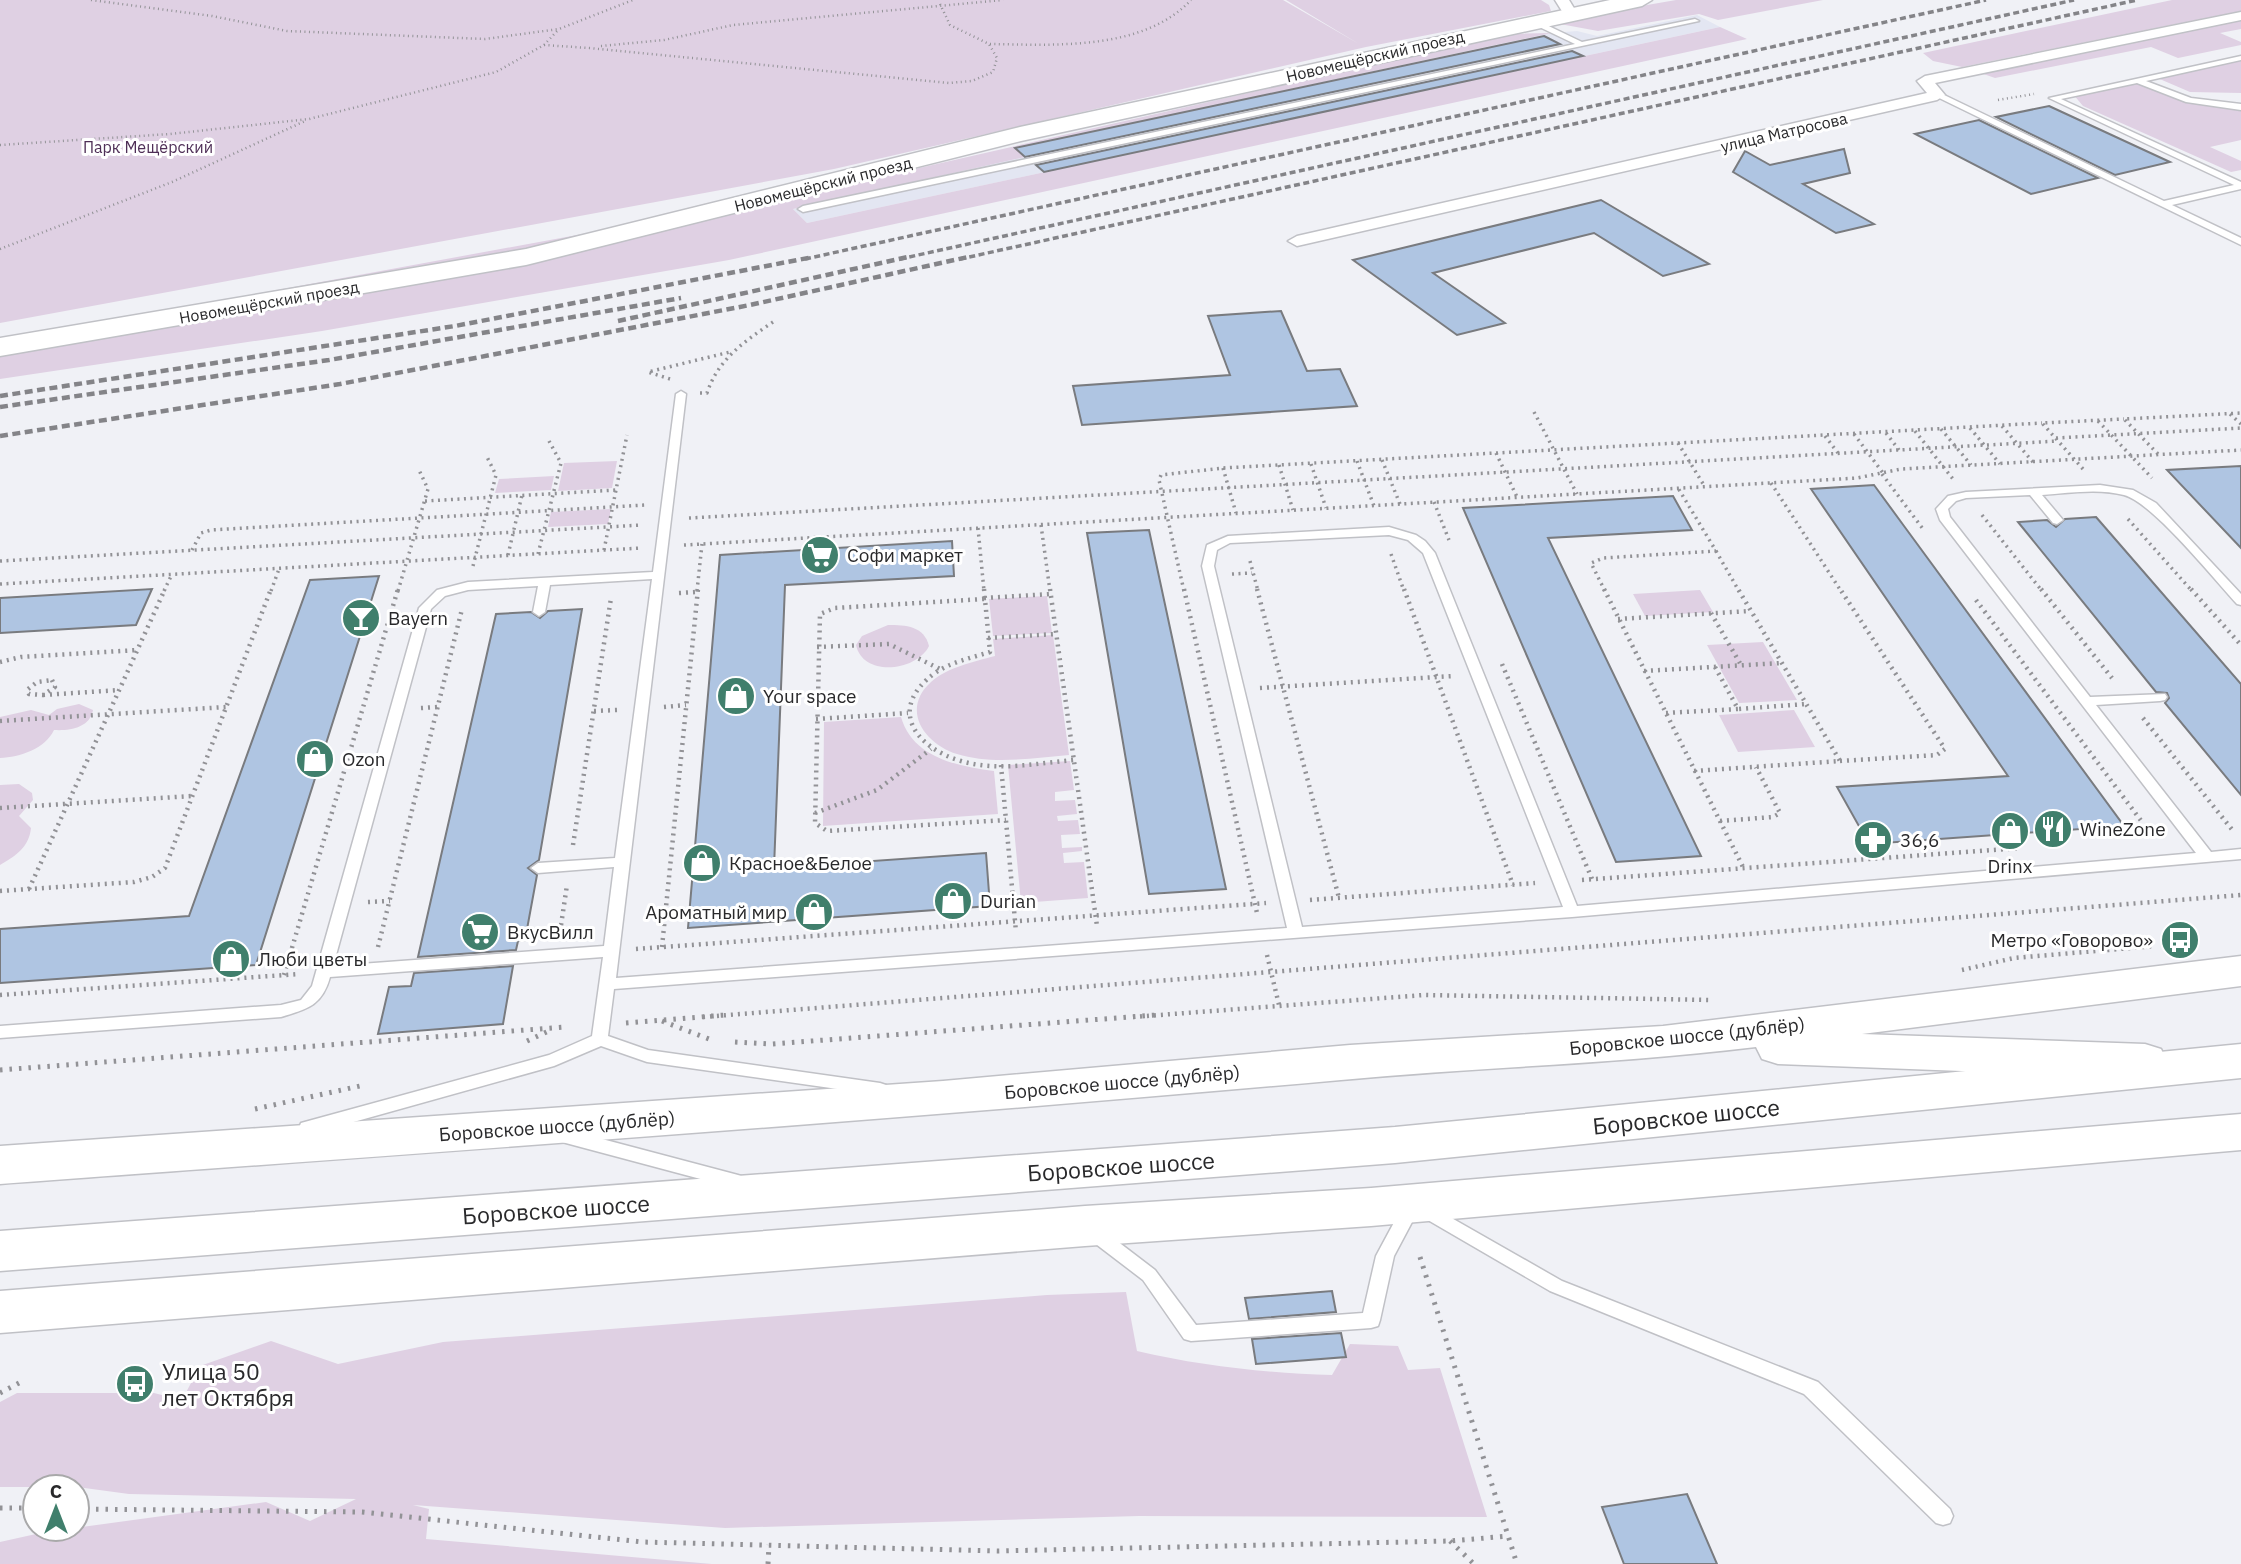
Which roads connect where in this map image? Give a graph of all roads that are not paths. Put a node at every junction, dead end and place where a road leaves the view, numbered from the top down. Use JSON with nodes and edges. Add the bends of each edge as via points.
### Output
{"nodes":[{"id":1,"x":1642,"y":0,"type":"edge"},
{"id":2,"x":1566,"y":6,"type":"edge"},
{"id":3,"x":2241,"y":16,"type":"edge"},
{"id":4,"x":1695,"y":20,"type":"dead end"},
{"id":5,"x":1534,"y":21,"type":"junction"},
{"id":6,"x":1578,"y":43,"type":"junction"},
{"id":7,"x":2241,"y":58,"type":"edge"},
{"id":8,"x":2137,"y":80,"type":"junction"},
{"id":9,"x":1937,"y":95,"type":"junction"},
{"id":10,"x":2241,"y":107,"type":"edge"},
{"id":11,"x":2241,"y":186,"type":"edge"},
{"id":12,"x":2165,"y":204,"type":"junction"},
{"id":13,"x":803,"y":209,"type":"dead end"},
{"id":14,"x":1297,"y":241,"type":"dead end"},
{"id":15,"x":2241,"y":242,"type":"edge"},
{"id":16,"x":0,"y":347,"type":"edge"},
{"id":17,"x":681,"y":394,"type":"road end"},
{"id":18,"x":2033,"y":491,"type":"junction"},
{"id":19,"x":2053,"y":515,"type":"road end"},
{"id":20,"x":658,"y":575,"type":"junction"},
{"id":21,"x":545,"y":582,"type":"junction"},
{"id":22,"x":2241,"y":601,"type":"edge"},
{"id":23,"x":539,"y":612,"type":"dead end"},
{"id":24,"x":2160,"y":697,"type":"dead end"},
{"id":25,"x":2087,"y":701,"type":"junction"},
{"id":26,"x":2241,"y":854,"type":"edge"},
{"id":27,"x":2207,"y":857,"type":"junction"},
{"id":28,"x":622,"y":862,"type":"junction"},
{"id":29,"x":538,"y":867,"type":"dead end"},
{"id":30,"x":1572,"y":912,"type":"junction"},
{"id":31,"x":1296,"y":933,"type":"junction"},
{"id":32,"x":611,"y":951,"type":"junction"},
{"id":33,"x":2241,"y":971,"type":"edge"},
{"id":34,"x":324,"y":972,"type":"junction"},
{"id":35,"x":607,"y":984,"type":"junction"},
{"id":36,"x":0,"y":1032,"type":"edge"},
{"id":37,"x":600,"y":1039,"type":"junction"},
{"id":38,"x":1663,"y":1042,"type":"junction"},
{"id":39,"x":2231,"y":1062,"type":"edge"},
{"id":40,"x":943,"y":1098,"type":"junction"},
{"id":41,"x":535,"y":1128,"type":"junction"},
{"id":42,"x":2241,"y":1132,"type":"edge"},
{"id":43,"x":229,"y":1150,"type":"junction"},
{"id":44,"x":0,"y":1165,"type":"edge"},
{"id":45,"x":776,"y":1192,"type":"junction"},
{"id":46,"x":1414,"y":1203,"type":"junction"},
{"id":47,"x":1085,"y":1226,"type":"junction"},
{"id":48,"x":0,"y":1251,"type":"edge"},
{"id":49,"x":0,"y":1312,"type":"edge"},
{"id":50,"x":1943,"y":1516,"type":"dead end"}],
"edges":[{"from":1,"to":2,"type":"street","name":"Новомещёрский проезд"},
{"from":2,"to":5,"type":"street","name":"Новомещёрский проезд"},
{"from":3,"to":9,"type":"street","via":[[1925,81]]},
{"from":4,"to":6,"type":"lane"},
{"from":5,"to":6,"type":"lane"},
{"from":5,"to":16,"type":"street","name":"Новомещёрский проезд","via":[[1020,134],[526,257]]},
{"from":6,"to":13,"type":"lane"},
{"from":7,"to":8,"type":"lane"},
{"from":8,"to":10,"type":"lane","via":[[2189,100]]},
{"from":8,"to":11,"type":"lane","via":[[2053,98]]},
{"from":9,"to":12,"type":"lane"},
{"from":9,"to":14,"type":"street","name":"улица Матросова"},
{"from":11,"to":12,"type":"lane"},
{"from":12,"to":15,"type":"lane"},
{"from":17,"to":20,"type":"lane"},
{"from":18,"to":19,"type":"lane"},
{"from":18,"to":22,"type":"lane","via":[[2114,488],[2141,497]]},
{"from":18,"to":25,"type":"lane","via":[[1952,498],[1942,509]]},
{"from":20,"to":21,"type":"lane"},
{"from":20,"to":28,"type":"lane"},
{"from":21,"to":23,"type":"lane"},
{"from":21,"to":34,"type":"lane","via":[[468,586],[442,593],[425,608]]},
{"from":24,"to":25,"type":"lane"},
{"from":25,"to":27,"type":"lane"},
{"from":26,"to":27,"type":"lane"},
{"from":27,"to":30,"type":"lane"},
{"from":28,"to":29,"type":"lane"},
{"from":28,"to":32,"type":"lane"},
{"from":30,"to":31,"type":"lane"},
{"from":30,"to":31,"type":"lane","via":[[1429,553],[1415,538],[1389,531],[1243,539],[1214,545],[1208,566]]},
{"from":31,"to":35,"type":"lane"},
{"from":32,"to":34,"type":"lane"},
{"from":32,"to":35,"type":"lane"},
{"from":33,"to":38,"type":"street","name":"Боровское шоссе (дублёр)"},
{"from":34,"to":36,"type":"lane","via":[[314,998],[294,1009]]},
{"from":35,"to":37,"type":"lane"},
{"from":37,"to":40,"type":"lane","via":[[648,1056]]},
{"from":37,"to":43,"type":"lane","via":[[554,1060]]},
{"from":38,"to":39,"type":"street"},
{"from":38,"to":40,"type":"street","name":"Боровское шоссе (дублёр)","via":[[1350,1062]]},
{"from":39,"to":45,"type":"street","name":"Боровское шоссе","via":[[1395,1145]]},
{"from":40,"to":41,"type":"street","name":"Боровское шоссе (дублёр)"},
{"from":41,"to":43,"type":"street","name":"Боровское шоссе (дублёр)"},
{"from":41,"to":45,"type":"lane"},
{"from":42,"to":46,"type":"street"},
{"from":43,"to":44,"type":"street","name":"Боровское шоссе (дублёр)"},
{"from":45,"to":48,"type":"street","name":"Боровское шоссе"},
{"from":46,"to":47,"type":"street"},
{"from":46,"to":47,"type":"lane","via":[[1385,1256],[1370,1320],[1191,1333],[1149,1275]]},
{"from":46,"to":50,"type":"lane","via":[[1556,1286],[1811,1388]]},
{"from":47,"to":49,"type":"street"}]}
